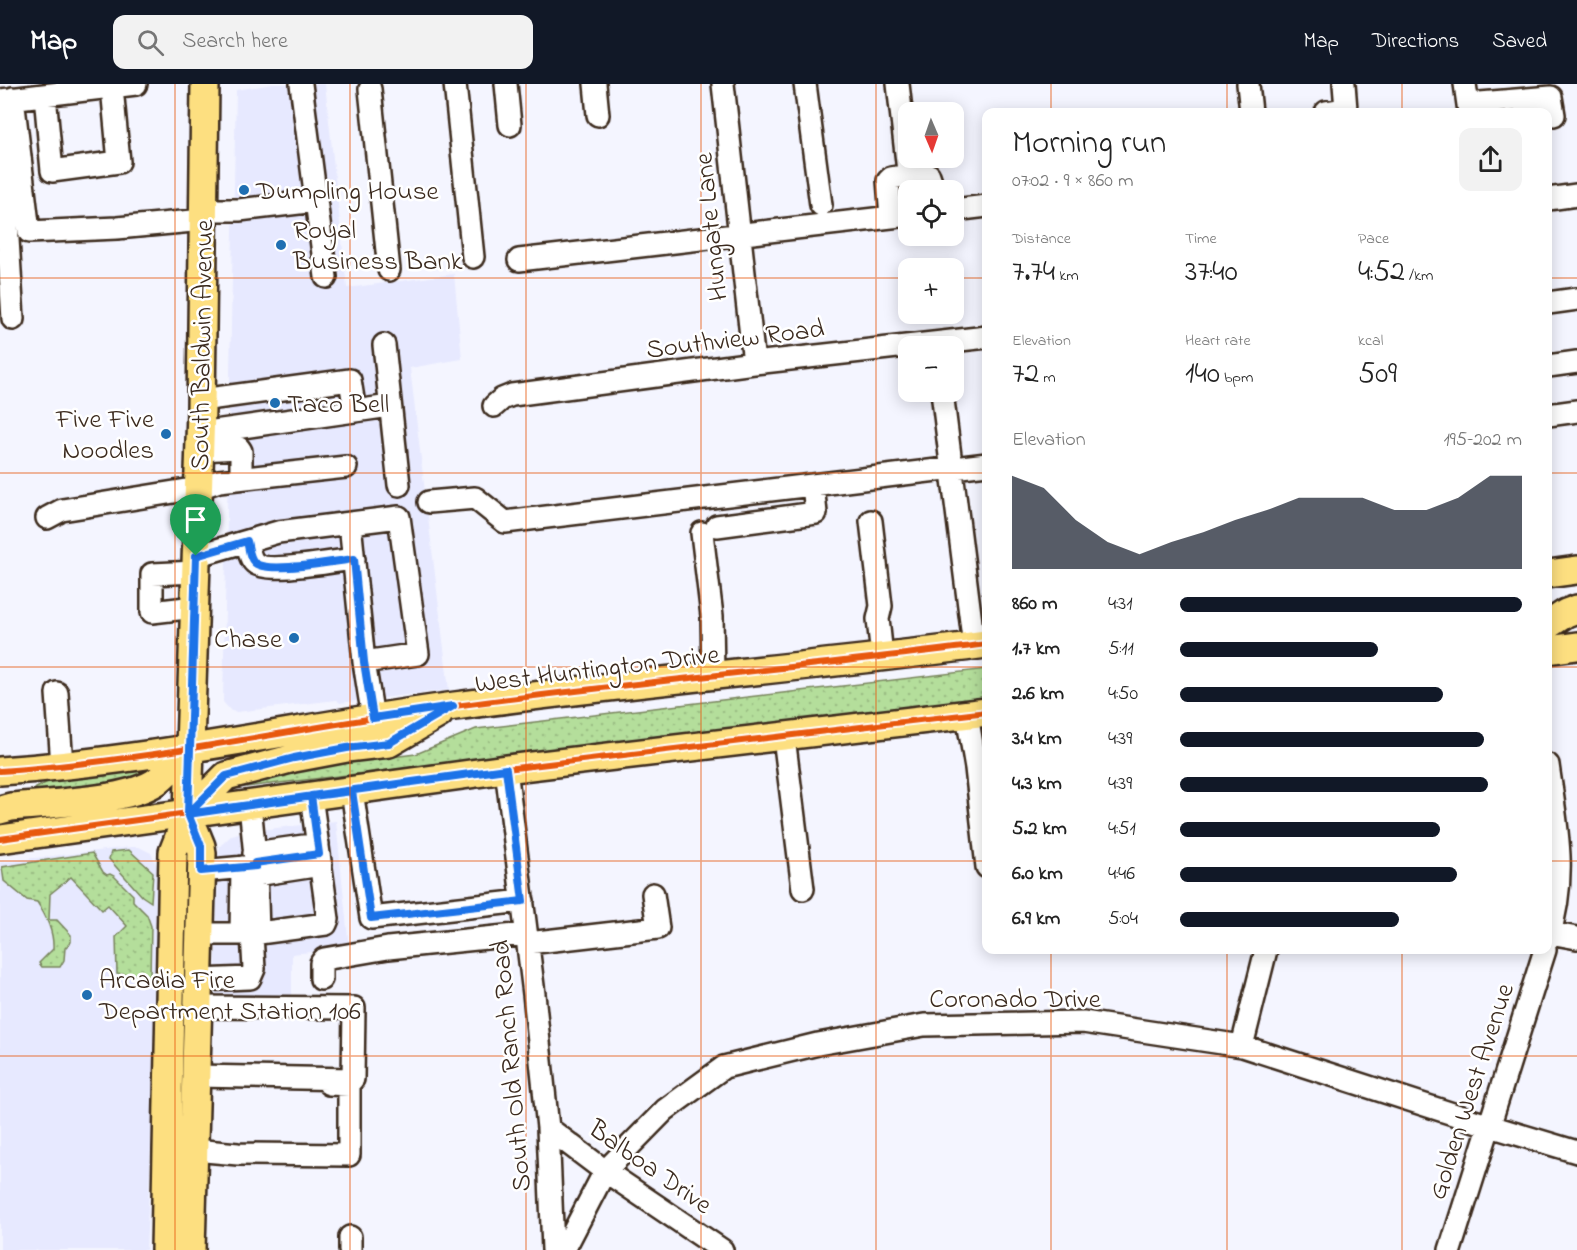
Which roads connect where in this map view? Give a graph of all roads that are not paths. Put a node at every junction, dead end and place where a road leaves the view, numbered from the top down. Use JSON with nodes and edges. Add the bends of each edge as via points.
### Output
{"nodes":[{"id":1,"x":136,"y":84,"type":"edge"},
{"id":2,"x":205,"y":84,"type":"edge"},
{"id":3,"x":301,"y":84,"type":"edge"},
{"id":4,"x":455,"y":84,"type":"edge"},
{"id":5,"x":506,"y":84,"type":"edge"},
{"id":6,"x":595,"y":84,"type":"edge"},
{"id":7,"x":723,"y":84,"type":"edge"},
{"id":8,"x":805,"y":84,"type":"edge"},
{"id":9,"x":898,"y":84,"type":"edge"},
{"id":10,"x":1248,"y":84,"type":"edge"},
{"id":11,"x":1344,"y":84,"type":"edge"},
{"id":12,"x":370,"y":86,"type":"edge"},
{"id":13,"x":112,"y":87,"type":"junction"},
{"id":14,"x":45,"y":95,"type":"junction"},
{"id":15,"x":1467,"y":100,"type":"edge"},
{"id":16,"x":4,"y":103,"type":"edge"},
{"id":17,"x":1251,"y":108,"type":"edge"},
{"id":18,"x":1346,"y":108,"type":"edge"},
{"id":19,"x":598,"y":115,"type":"dead end"},
{"id":20,"x":1554,"y":115,"type":"dead end"},
{"id":21,"x":510,"y":125,"type":"dead end"},
{"id":22,"x":908,"y":171,"type":"junction"},
{"id":23,"x":931,"y":180,"type":"edge"},
{"id":24,"x":1577,"y":195,"type":"edge"},
{"id":25,"x":1552,"y":198,"type":"edge"},
{"id":26,"x":316,"y":201,"type":"junction"},
{"id":27,"x":821,"y":205,"type":"dead end"},
{"id":28,"x":982,"y":207,"type":"edge"},
{"id":29,"x":964,"y":209,"type":"edge"},
{"id":30,"x":898,"y":210,"type":"edge"},
{"id":31,"x":204,"y":215,"type":"junction"},
{"id":32,"x":898,"y":216,"type":"edge"},
{"id":33,"x":740,"y":235,"type":"junction"},
{"id":34,"x":473,"y":257,"type":"dead end"},
{"id":35,"x":519,"y":260,"type":"dead end"},
{"id":36,"x":390,"y":270,"type":"dead end"},
{"id":37,"x":327,"y":277,"type":"dead end"},
{"id":38,"x":1577,"y":299,"type":"edge"},
{"id":39,"x":1552,"y":302,"type":"edge"},
{"id":40,"x":13,"y":319,"type":"dead end"},
{"id":41,"x":982,"y":338,"type":"edge"},
{"id":42,"x":964,"y":341,"type":"edge"},
{"id":43,"x":384,"y":345,"type":"dead end"},
{"id":44,"x":898,"y":349,"type":"edge"},
{"id":45,"x":1577,"y":362,"type":"edge"},
{"id":46,"x":754,"y":363,"type":"junction"},
{"id":47,"x":1552,"y":365,"type":"edge"},
{"id":48,"x":201,"y":399,"type":"junction"},
{"id":49,"x":943,"y":402,"type":"edge"},
{"id":50,"x":390,"y":406,"type":"junction"},
{"id":51,"x":494,"y":406,"type":"dead end"},
{"id":52,"x":355,"y":411,"type":"junction"},
{"id":53,"x":1577,"y":411,"type":"edge"},
{"id":54,"x":1552,"y":414,"type":"edge"},
{"id":55,"x":200,"y":442,"type":"junction"},
{"id":56,"x":982,"y":465,"type":"edge"},
{"id":57,"x":346,"y":467,"type":"dead end"},
{"id":58,"x":952,"y":468,"type":"junction"},
{"id":59,"x":241,"y":478,"type":"junction"},
{"id":60,"x":399,"y":485,"type":"dead end"},
{"id":61,"x":813,"y":485,"type":"junction"},
{"id":62,"x":199,"y":488,"type":"junction"},
{"id":63,"x":429,"y":502,"type":"dead end"},
{"id":64,"x":47,"y":518,"type":"dead end"},
{"id":65,"x":871,"y":521,"type":"dead end"},
{"id":66,"x":350,"y":523,"type":"junction"},
{"id":67,"x":247,"y":541,"type":"junction"},
{"id":68,"x":354,"y":559,"type":"junction"},
{"id":69,"x":196,"y":565,"type":"junction"},
{"id":70,"x":1577,"y":570,"type":"edge"},
{"id":71,"x":1552,"y":573,"type":"edge"},
{"id":72,"x":195,"y":606,"type":"junction"},
{"id":73,"x":1577,"y":609,"type":"edge"},
{"id":74,"x":1552,"y":622,"type":"edge"},
{"id":75,"x":980,"y":645,"type":"edge"},
{"id":76,"x":1577,"y":646,"type":"edge"},
{"id":77,"x":1552,"y":649,"type":"edge"},
{"id":78,"x":882,"y":656,"type":"junction"},
{"id":79,"x":364,"y":662,"type":"junction"},
{"id":80,"x":713,"y":676,"type":"junction"},
{"id":81,"x":57,"y":693,"type":"dead end"},
{"id":82,"x":453,"y":706,"type":"junction"},
{"id":83,"x":977,"y":714,"type":"edge"},
{"id":84,"x":373,"y":718,"type":"junction"},
{"id":85,"x":784,"y":737,"type":"junction"},
{"id":86,"x":190,"y":747,"type":"junction"},
{"id":87,"x":62,"y":765,"type":"junction"},
{"id":88,"x":506,"y":769,"type":"junction"},
{"id":89,"x":7,"y":773,"type":"edge"},
{"id":90,"x":352,"y":791,"type":"junction"},
{"id":91,"x":1552,"y":795,"type":"edge"},
{"id":92,"x":311,"y":796,"type":"junction"},
{"id":93,"x":250,"y":805,"type":"junction"},
{"id":94,"x":0,"y":810,"type":"edge"},
{"id":95,"x":188,"y":814,"type":"junction"},
{"id":96,"x":982,"y":822,"type":"edge"},
{"id":97,"x":0,"y":839,"type":"edge"},
{"id":98,"x":319,"y":855,"type":"junction"},
{"id":99,"x":250,"y":865,"type":"junction"},
{"id":100,"x":201,"y":871,"type":"junction"},
{"id":101,"x":803,"y":889,"type":"dead end"},
{"id":102,"x":653,"y":894,"type":"dead end"},
{"id":103,"x":523,"y":901,"type":"junction"},
{"id":104,"x":1552,"y":925,"type":"edge"},
{"id":105,"x":246,"y":933,"type":"junction"},
{"id":106,"x":200,"y":934,"type":"junction"},
{"id":107,"x":527,"y":938,"type":"junction"},
{"id":108,"x":1577,"y":938,"type":"edge"},
{"id":109,"x":1552,"y":940,"type":"edge"},
{"id":110,"x":1265,"y":954,"type":"edge"},
{"id":111,"x":1544,"y":954,"type":"edge"},
{"id":112,"x":321,"y":979,"type":"dead end"},
{"id":113,"x":198,"y":980,"type":"junction"},
{"id":114,"x":198,"y":1007,"type":"junction"},
{"id":115,"x":1242,"y":1046,"type":"junction"},
{"id":116,"x":196,"y":1079,"type":"junction"},
{"id":117,"x":1490,"y":1126,"type":"junction"},
{"id":118,"x":548,"y":1128,"type":"junction"},
{"id":119,"x":194,"y":1150,"type":"junction"},
{"id":120,"x":1577,"y":1152,"type":"edge"},
{"id":121,"x":605,"y":1171,"type":"junction"},
{"id":122,"x":165,"y":1250,"type":"edge"},
{"id":123,"x":191,"y":1250,"type":"edge"},
{"id":124,"x":553,"y":1250,"type":"edge"},
{"id":125,"x":564,"y":1250,"type":"edge"},
{"id":126,"x":722,"y":1250,"type":"edge"},
{"id":127,"x":1450,"y":1250,"type":"edge"}],
"edges":[{"from":1,"to":13,"type":"street"},
{"from":2,"to":31,"type":"main road","name":"South Baldwin Avenue"},
{"from":3,"to":26,"type":"street"},
{"from":4,"to":34,"type":"street"},
{"from":5,"to":21,"type":"street"},
{"from":6,"to":19,"type":"street"},
{"from":7,"to":33,"type":"street","name":"Hungate Lane"},
{"from":8,"to":27,"type":"street"},
{"from":9,"to":22,"type":"street"},
{"from":10,"to":17,"type":"street"},
{"from":11,"to":18,"type":"street"},
{"from":12,"to":36,"type":"street"},
{"from":13,"to":14,"type":"street"},
{"from":13,"to":14,"type":"street","via":[[118,162],[52,171]]},
{"from":14,"to":16,"type":"street"},
{"from":15,"to":20,"type":"street","via":[[1551,97]]},
{"from":16,"to":31,"type":"street","via":[[29,232],[117,228]]},
{"from":16,"to":40,"type":"street"},
{"from":22,"to":23,"type":"street","via":[[910,175],[929,175]]},
{"from":22,"to":30,"type":"street","via":[[888,181]]},
{"from":24,"to":25,"type":"street"},
{"from":26,"to":31,"type":"street"},
{"from":26,"to":37,"type":"street"},
{"from":28,"to":29,"type":"street"},
{"from":31,"to":48,"type":"main road","name":"South Baldwin Avenue"},
{"from":32,"to":33,"type":"street"},
{"from":33,"to":35,"type":"street"},
{"from":33,"to":46,"type":"street","name":"Hungate Lane"},
{"from":38,"to":39,"type":"street"},
{"from":41,"to":42,"type":"street","name":"Southview Road"},
{"from":43,"to":50,"type":"street"},
{"from":44,"to":46,"type":"street","name":"Southview Road"},
{"from":45,"to":47,"type":"street"},
{"from":46,"to":51,"type":"street","name":"Southview Road","via":[[512,395]]},
{"from":48,"to":52,"type":"street","via":[[350,380]]},
{"from":48,"to":55,"type":"main road","name":"South Baldwin Avenue"},
{"from":49,"to":58,"type":"street"},
{"from":50,"to":52,"type":"street"},
{"from":50,"to":60,"type":"street"},
{"from":52,"to":55,"type":"street"},
{"from":53,"to":54,"type":"street"},
{"from":55,"to":59,"type":"street","via":[[239,448]]},
{"from":55,"to":62,"type":"main road","name":"South Baldwin Avenue"},
{"from":56,"to":58,"type":"street"},
{"from":57,"to":59,"type":"street"},
{"from":58,"to":61,"type":"street"},
{"from":58,"to":75,"type":"street"},
{"from":59,"to":62,"type":"street"},
{"from":61,"to":63,"type":"street","via":[[505,522],[475,498]]},
{"from":61,"to":80,"type":"street","via":[[816,513],[709,530]]},
{"from":62,"to":64,"type":"street","via":[[62,510]]},
{"from":62,"to":69,"type":"main road","name":"South Baldwin Avenue"},
{"from":65,"to":78,"type":"street","via":[[881,606],[878,619]]},
{"from":66,"to":67,"type":"street","via":[[278,532]]},
{"from":66,"to":68,"type":"street"},
{"from":66,"to":79,"type":"street","via":[[399,517],[418,653]]},
{"from":67,"to":68,"type":"street","via":[[255,564],[271,569]]},
{"from":67,"to":69,"type":"street"},
{"from":68,"to":79,"type":"street"},
{"from":69,"to":72,"type":"main road","name":"South Baldwin Avenue"},
{"from":69,"to":72,"type":"street","via":[[152,573],[152,612]]},
{"from":70,"to":71,"type":"main road"},
{"from":72,"to":86,"type":"main road","name":"South Baldwin Avenue"},
{"from":73,"to":74,"type":"main road"},
{"from":75,"to":78,"type":"main road","name":"West Huntington Drive"},
{"from":76,"to":77,"type":"main road"},
{"from":78,"to":80,"type":"main road","name":"West Huntington Drive"},
{"from":79,"to":84,"type":"street"},
{"from":80,"to":82,"type":"main road","name":"West Huntington Drive"},
{"from":81,"to":87,"type":"street"},
{"from":82,"to":84,"type":"main road","name":"West Huntington Drive"},
{"from":82,"to":95,"type":"main road","via":[[389,743],[294,758],[226,776]]},
{"from":83,"to":85,"type":"main road"},
{"from":83,"to":96,"type":"street","via":[[976,768]]},
{"from":84,"to":86,"type":"main road","name":"West Huntington Drive"},
{"from":85,"to":88,"type":"main road"},
{"from":85,"to":101,"type":"street"},
{"from":86,"to":87,"type":"main road","name":"West Huntington Drive"},
{"from":86,"to":94,"type":"main road","via":[[155,783],[145,787],[108,798]]},
{"from":86,"to":95,"type":"main road","name":"South Baldwin Avenue"},
{"from":87,"to":89,"type":"main road","name":"West Huntington Drive"},
{"from":88,"to":90,"type":"main road"},
{"from":88,"to":103,"type":"street","name":"South Old Ranch Road"},
{"from":90,"to":92,"type":"main road"},
{"from":90,"to":103,"type":"street","via":[[371,918]]},
{"from":91,"to":104,"type":"street","name":"Golden West Avenue","via":[[1560,873]]},
{"from":92,"to":93,"type":"main road"},
{"from":92,"to":98,"type":"street"},
{"from":93,"to":95,"type":"main road"},
{"from":93,"to":99,"type":"street"},
{"from":95,"to":97,"type":"main road"},
{"from":95,"to":100,"type":"main road","name":"South Baldwin Avenue","via":[[201,846]]},
{"from":95,"to":122,"type":"main road","name":"South Baldwin Avenue","via":[[173,852]]},
{"from":98,"to":99,"type":"street"},
{"from":98,"to":105,"type":"street","via":[[326,924]]},
{"from":99,"to":100,"type":"street"},
{"from":99,"to":105,"type":"street"},
{"from":100,"to":106,"type":"main road","name":"South Baldwin Avenue"},
{"from":102,"to":107,"type":"street","via":[[658,928]]},
{"from":103,"to":107,"type":"street","name":"South Old Ranch Road"},
{"from":105,"to":106,"type":"street"},
{"from":105,"to":113,"type":"street","via":[[254,969],[250,978]]},
{"from":106,"to":113,"type":"main road","name":"South Baldwin Avenue"},
{"from":107,"to":112,"type":"street","via":[[388,948],[324,959]]},
{"from":107,"to":118,"type":"street","name":"South Old Ranch Road"},
{"from":108,"to":109,"type":"street"},
{"from":110,"to":115,"type":"street"},
{"from":111,"to":117,"type":"street","name":"Golden West Avenue"},
{"from":113,"to":114,"type":"main road","name":"South Baldwin Avenue"},
{"from":114,"to":116,"type":"main road","name":"South Baldwin Avenue"},
{"from":114,"to":116,"type":"street","via":[[354,1008],[353,1079]]},
{"from":115,"to":117,"type":"street","name":"Coronado Drive"},
{"from":115,"to":121,"type":"street","name":"Coronado Drive","via":[[1083,1022],[924,1025],[818,1044],[724,1068],[665,1110]]},
{"from":116,"to":119,"type":"main road","name":"South Baldwin Avenue"},
{"from":116,"to":119,"type":"street","via":[[349,1085],[349,1155]]},
{"from":117,"to":120,"type":"street","name":"Coronado Drive"},
{"from":117,"to":127,"type":"street","name":"Golden West Avenue"},
{"from":118,"to":121,"type":"street","name":"Balboa Drive"},
{"from":118,"to":124,"type":"street","name":"South Old Ranch Road"},
{"from":119,"to":123,"type":"main road","name":"South Baldwin Avenue"},
{"from":121,"to":125,"type":"street","name":"Coronado Drive"},
{"from":121,"to":126,"type":"street","name":"Balboa Drive"}]}
